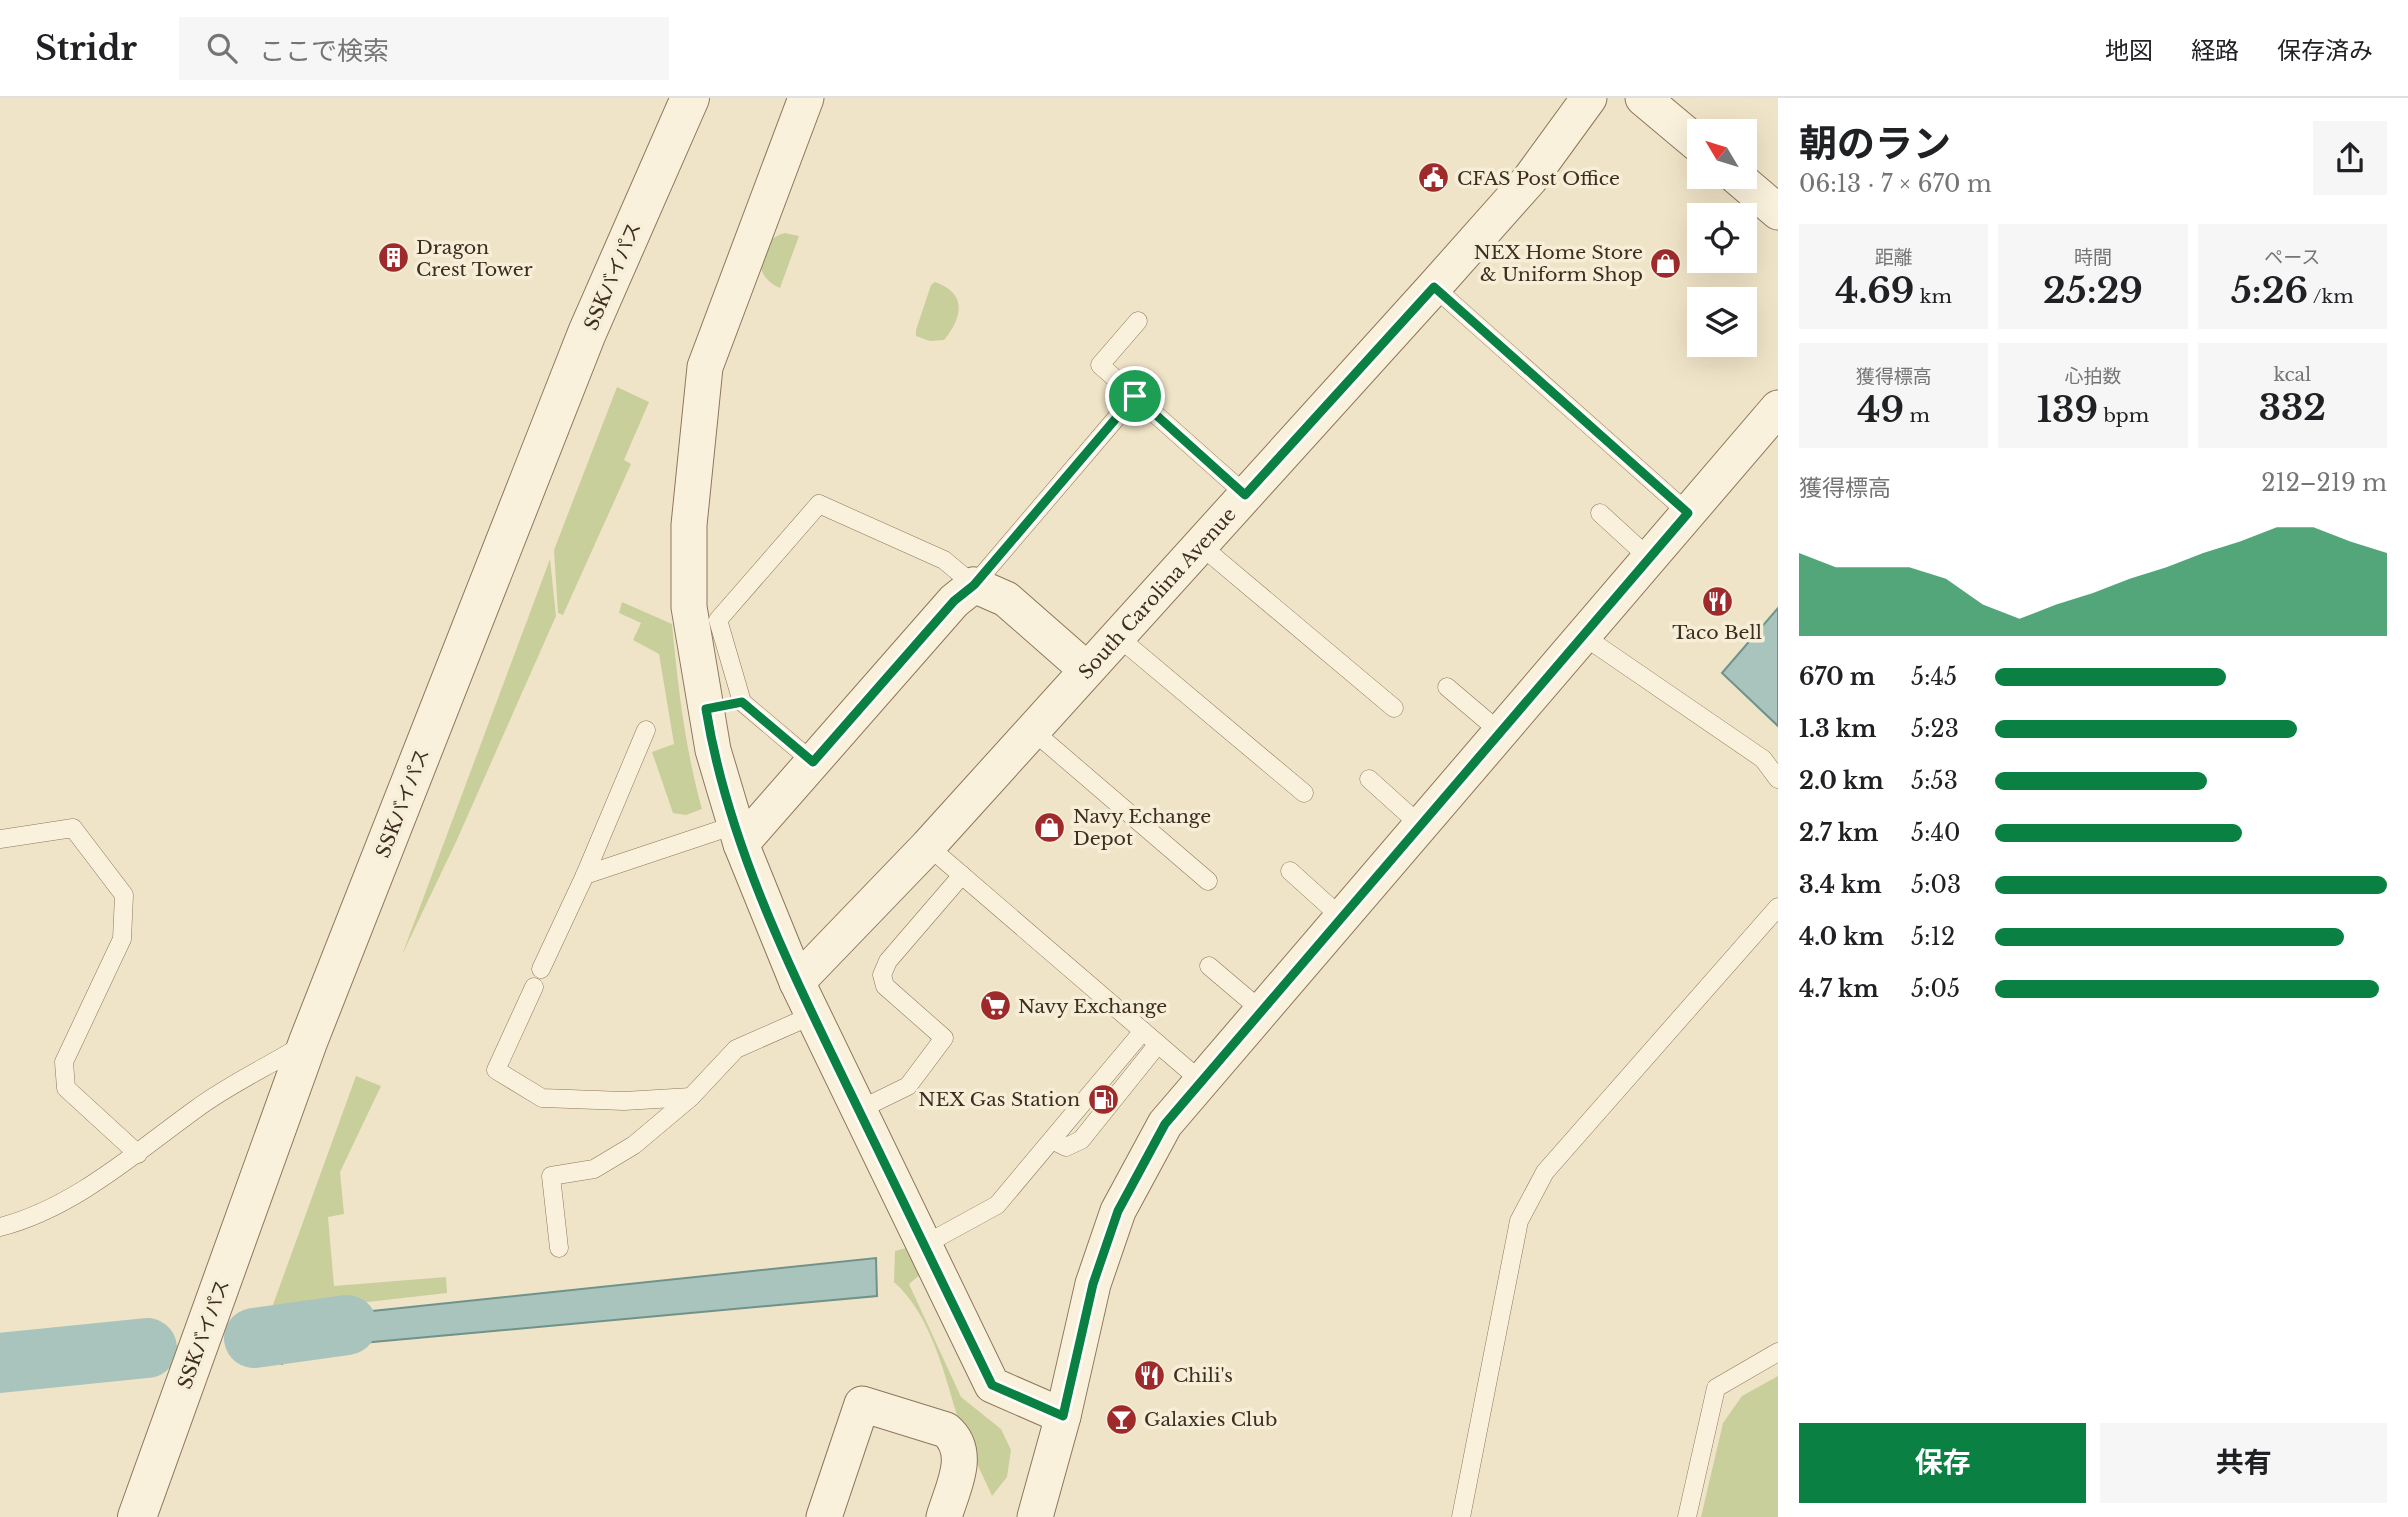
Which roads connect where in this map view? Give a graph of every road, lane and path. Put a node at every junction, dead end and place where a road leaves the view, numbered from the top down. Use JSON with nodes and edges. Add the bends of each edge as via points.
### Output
{"nodes":[{"id":1,"x":690,"y":98,"type":"edge"},
{"id":2,"x":806,"y":98,"type":"edge"},
{"id":3,"x":1589,"y":98,"type":"edge"},
{"id":4,"x":1643,"y":98,"type":"edge"},
{"id":5,"x":1687,"y":135,"type":"edge"},
{"id":6,"x":1751,"y":189,"type":"edge"},
{"id":7,"x":1778,"y":212,"type":"edge"},
{"id":8,"x":1434,"y":287,"type":"junction"},
{"id":9,"x":1138,"y":321,"type":"dead end"},
{"id":10,"x":1135,"y":396,"type":"junction"},
{"id":11,"x":1778,"y":408,"type":"edge"},
{"id":12,"x":1245,"y":495,"type":"junction"},
{"id":13,"x":1600,"y":513,"type":"dead end"},
{"id":14,"x":1688,"y":513,"type":"junction"},
{"id":15,"x":1200,"y":545,"type":"junction"},
{"id":16,"x":1649,"y":558,"type":"junction"},
{"id":17,"x":974,"y":585,"type":"junction"},
{"id":18,"x":1582,"y":635,"type":"junction"},
{"id":19,"x":1117,"y":636,"type":"junction"},
{"id":20,"x":1087,"y":670,"type":"junction"},
{"id":21,"x":1447,"y":687,"type":"dead end"},
{"id":22,"x":742,"y":702,"type":"junction"},
{"id":23,"x":1394,"y":708,"type":"dead end"},
{"id":24,"x":706,"y":709,"type":"junction"},
{"id":25,"x":646,"y":730,"type":"dead end"},
{"id":26,"x":1032,"y":730,"type":"junction"},
{"id":27,"x":1500,"y":732,"type":"junction"},
{"id":28,"x":813,"y":762,"type":"junction"},
{"id":29,"x":1369,"y":779,"type":"dead end"},
{"id":30,"x":1778,"y":779,"type":"edge"},
{"id":31,"x":1304,"y":793,"type":"dead end"},
{"id":32,"x":1420,"y":825,"type":"junction"},
{"id":33,"x":738,"y":834,"type":"junction"},
{"id":34,"x":0,"y":839,"type":"edge"},
{"id":35,"x":928,"y":846,"type":"junction"},
{"id":36,"x":1290,"y":871,"type":"dead end"},
{"id":37,"x":584,"y":875,"type":"junction"},
{"id":38,"x":962,"y":875,"type":"junction"},
{"id":39,"x":1208,"y":881,"type":"dead end"},
{"id":40,"x":1778,"y":907,"type":"edge"},
{"id":41,"x":1341,"y":917,"type":"junction"},
{"id":42,"x":1209,"y":965,"type":"dead end"},
{"id":43,"x":541,"y":969,"type":"dead end"},
{"id":44,"x":797,"y":982,"type":"junction"},
{"id":45,"x":534,"y":987,"type":"dead end"},
{"id":46,"x":1262,"y":1011,"type":"junction"},
{"id":47,"x":813,"y":1015,"type":"junction"},
{"id":48,"x":1143,"y":1031,"type":"junction"},
{"id":49,"x":308,"y":1042,"type":"junction"},
{"id":50,"x":1158,"y":1044,"type":"junction"},
{"id":51,"x":1201,"y":1081,"type":"junction"},
{"id":52,"x":691,"y":1097,"type":"junction"},
{"id":53,"x":859,"y":1110,"type":"junction"},
{"id":54,"x":1054,"y":1141,"type":"junction"},
{"id":55,"x":138,"y":1154,"type":"junction"},
{"id":56,"x":0,"y":1227,"type":"edge"},
{"id":57,"x":924,"y":1245,"type":"junction"},
{"id":58,"x":559,"y":1248,"type":"dead end"},
{"id":59,"x":1778,"y":1352,"type":"edge"},
{"id":60,"x":1063,"y":1416,"type":"junction"},
{"id":61,"x":137,"y":1517,"type":"edge"},
{"id":62,"x":824,"y":1517,"type":"edge"},
{"id":63,"x":944,"y":1517,"type":"edge"},
{"id":64,"x":1035,"y":1517,"type":"edge"},
{"id":65,"x":1461,"y":1517,"type":"edge"},
{"id":66,"x":1687,"y":1517,"type":"edge"}],
"edges":[{"from":1,"to":49,"type":"street","name":"SSKバイパス","via":[[587,333]]},
{"from":2,"to":24,"type":"street","via":[[705,366],[689,525],[690,607]]},
{"from":3,"to":8,"type":"street","name":"South Carolina Avenue","via":[[1530,179]]},
{"from":4,"to":5,"type":"street"},
{"from":6,"to":7,"type":"street"},
{"from":8,"to":12,"type":"street","name":"South Carolina Avenue"},
{"from":8,"to":14,"type":"lane"},
{"from":9,"to":10,"type":"lane","via":[[1100,365]]},
{"from":10,"to":12,"type":"lane"},
{"from":10,"to":17,"type":"lane"},
{"from":11,"to":14,"type":"street"},
{"from":12,"to":15,"type":"street","name":"South Carolina Avenue"},
{"from":13,"to":16,"type":"lane"},
{"from":14,"to":16,"type":"street"},
{"from":15,"to":19,"type":"street","name":"South Carolina Avenue"},
{"from":15,"to":23,"type":"lane"},
{"from":16,"to":18,"type":"street"},
{"from":17,"to":20,"type":"street","via":[[1006,599]]},
{"from":17,"to":22,"type":"lane","via":[[944,560],[820,504],[718,620]]},
{"from":17,"to":28,"type":"street","via":[[954,601]]},
{"from":18,"to":27,"type":"street"},
{"from":18,"to":30,"type":"lane","via":[[1763,759]]},
{"from":19,"to":20,"type":"street","name":"South Carolina Avenue"},
{"from":19,"to":31,"type":"lane"},
{"from":20,"to":26,"type":"street","name":"South Carolina Avenue"},
{"from":21,"to":27,"type":"lane"},
{"from":22,"to":24,"type":"lane"},
{"from":22,"to":28,"type":"lane"},
{"from":24,"to":33,"type":"street"},
{"from":25,"to":37,"type":"lane"},
{"from":26,"to":35,"type":"street","name":"South Carolina Avenue"},
{"from":26,"to":39,"type":"lane"},
{"from":27,"to":32,"type":"street"},
{"from":28,"to":33,"type":"street"},
{"from":29,"to":32,"type":"lane"},
{"from":32,"to":41,"type":"street"},
{"from":33,"to":37,"type":"lane"},
{"from":33,"to":44,"type":"street"},
{"from":34,"to":55,"type":"lane","via":[[73,828],[124,895],[122,939],[64,1062],[66,1088]]},
{"from":35,"to":38,"type":"lane"},
{"from":35,"to":44,"type":"street","name":"South Carolina Avenue"},
{"from":36,"to":41,"type":"lane"},
{"from":37,"to":43,"type":"lane"},
{"from":38,"to":48,"type":"lane"},
{"from":38,"to":53,"type":"lane","via":[[888,961],[882,975],[885,986],[944,1038],[908,1086]]},
{"from":40,"to":65,"type":"lane","via":[[1545,1172],[1519,1221]]},
{"from":41,"to":46,"type":"street"},
{"from":42,"to":46,"type":"lane"},
{"from":44,"to":47,"type":"street"},
{"from":45,"to":52,"type":"lane","via":[[496,1070],[542,1098],[624,1101]]},
{"from":46,"to":51,"type":"street"},
{"from":47,"to":52,"type":"lane","via":[[736,1049]]},
{"from":47,"to":53,"type":"street"},
{"from":48,"to":50,"type":"lane"},
{"from":48,"to":54,"type":"lane"},
{"from":49,"to":55,"type":"lane","via":[[198,1108]]},
{"from":49,"to":61,"type":"street","name":"SSKバイパス"},
{"from":50,"to":51,"type":"lane"},
{"from":50,"to":54,"type":"lane","via":[[1081,1140],[1066,1147]]},
{"from":51,"to":60,"type":"street","via":[[1165,1124],[1118,1211],[1093,1284]]},
{"from":52,"to":58,"type":"lane","via":[[634,1144],[594,1169],[551,1176]]},
{"from":53,"to":57,"type":"street"},
{"from":54,"to":57,"type":"lane","via":[[997,1205]]},
{"from":55,"to":56,"type":"lane","via":[[34,1218]]},
{"from":57,"to":60,"type":"street","via":[[992,1385]]},
{"from":59,"to":66,"type":"lane","via":[[1716,1388]]},
{"from":60,"to":64,"type":"street"},
{"from":62,"to":63,"type":"street","via":[[862,1404],[946,1430],[955,1437],[960,1462]]}]}
